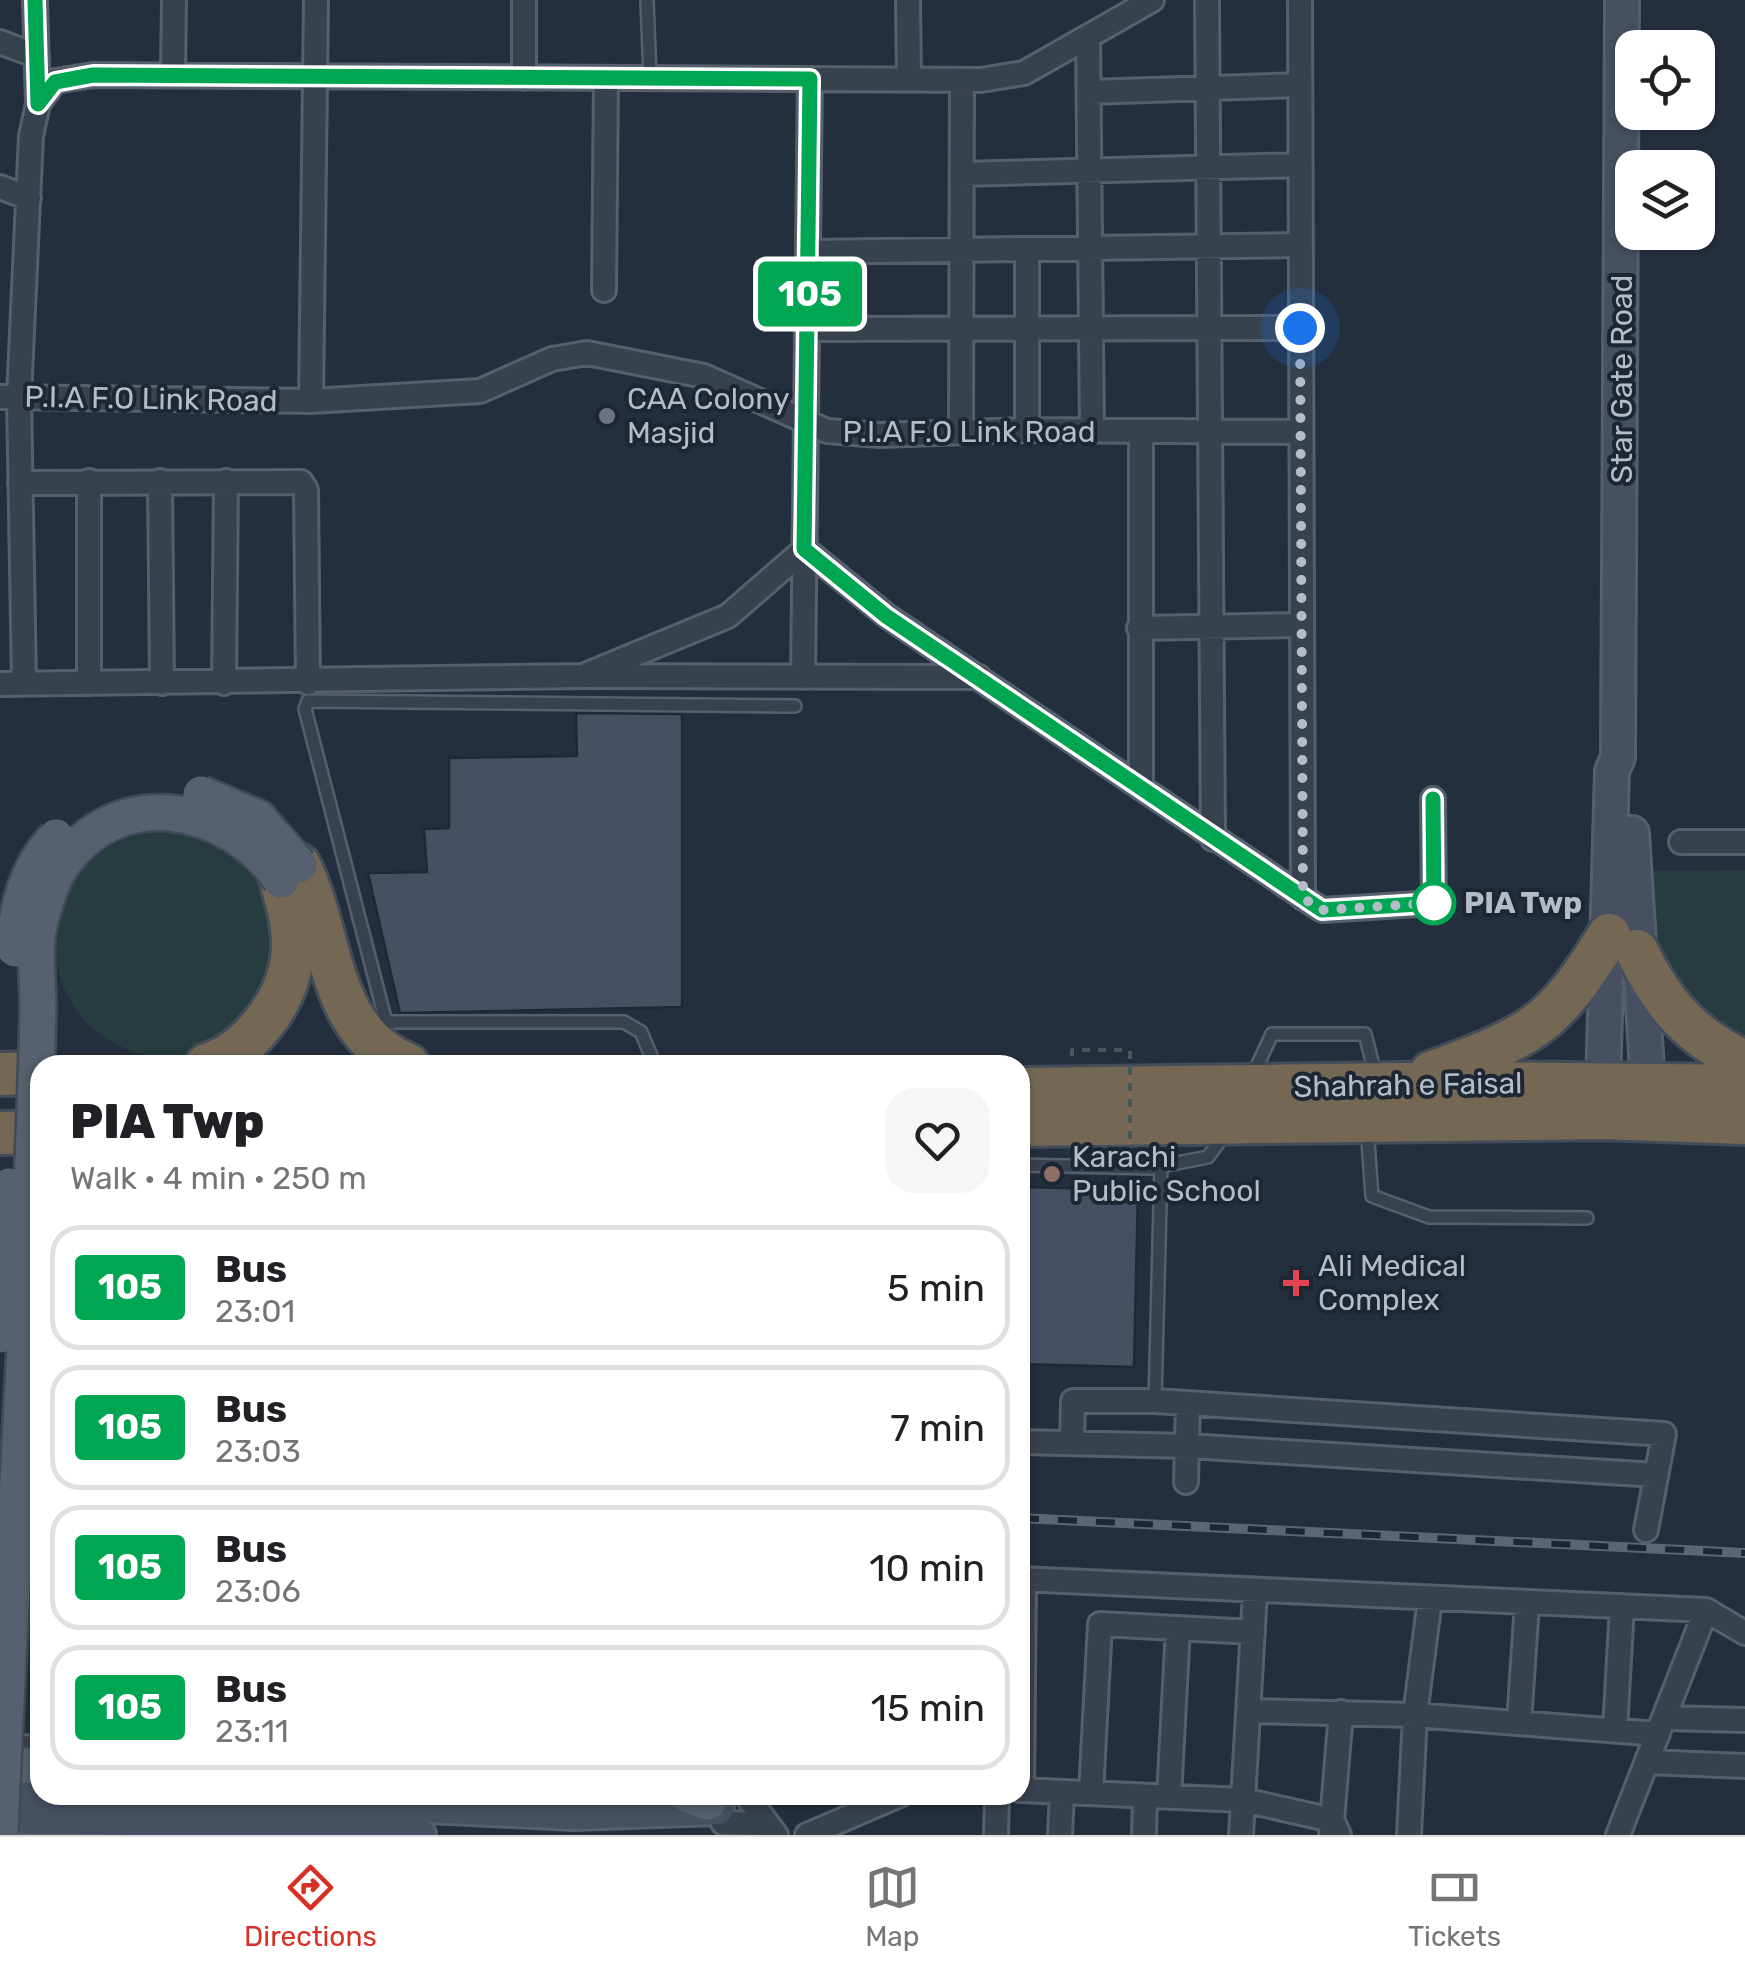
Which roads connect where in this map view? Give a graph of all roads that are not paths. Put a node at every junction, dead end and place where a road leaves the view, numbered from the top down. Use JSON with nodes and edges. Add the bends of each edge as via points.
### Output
{"nodes":[{"id":1,"x":35,"y":0,"type":"edge"},
{"id":2,"x":174,"y":0,"type":"edge"},
{"id":3,"x":316,"y":0,"type":"edge"},
{"id":4,"x":524,"y":0,"type":"edge"},
{"id":5,"x":647,"y":0,"type":"edge"},
{"id":6,"x":908,"y":0,"type":"edge"},
{"id":7,"x":1152,"y":0,"type":"edge"},
{"id":8,"x":1207,"y":0,"type":"edge"},
{"id":9,"x":1300,"y":0,"type":"edge"},
{"id":10,"x":1622,"y":0,"type":"edge"},
{"id":11,"x":1088,"y":39,"type":"junction"},
{"id":12,"x":0,"y":42,"type":"edge"},
{"id":13,"x":37,"y":56,"type":"junction"},
{"id":14,"x":174,"y":76,"type":"junction"},
{"id":15,"x":316,"y":76,"type":"junction"},
{"id":16,"x":524,"y":78,"type":"junction"},
{"id":17,"x":606,"y":78,"type":"junction"},
{"id":18,"x":650,"y":78,"type":"junction"},
{"id":19,"x":810,"y":79,"type":"junction"},
{"id":20,"x":909,"y":80,"type":"junction"},
{"id":21,"x":962,"y":80,"type":"junction"},
{"id":22,"x":1300,"y":86,"type":"junction"},
{"id":23,"x":1208,"y":88,"type":"junction"},
{"id":24,"x":1089,"y":92,"type":"junction"},
{"id":25,"x":38,"y":104,"type":"junction"},
{"id":26,"x":1300,"y":165,"type":"junction"},
{"id":27,"x":1208,"y":168,"type":"junction"},
{"id":28,"x":1090,"y":171,"type":"junction"},
{"id":29,"x":962,"y":174,"type":"junction"},
{"id":30,"x":0,"y":188,"type":"edge"},
{"id":31,"x":29,"y":198,"type":"junction"},
{"id":32,"x":1300,"y":246,"type":"junction"},
{"id":33,"x":1209,"y":247,"type":"junction"},
{"id":34,"x":1091,"y":248,"type":"junction"},
{"id":35,"x":1027,"y":249,"type":"junction"},
{"id":36,"x":962,"y":250,"type":"junction"},
{"id":37,"x":810,"y":252,"type":"junction"},
{"id":38,"x":604,"y":290,"type":"dead end"},
{"id":39,"x":1092,"y":328,"type":"junction"},
{"id":40,"x":1209,"y":328,"type":"junction"},
{"id":41,"x":1300,"y":328,"type":"junction"},
{"id":42,"x":810,"y":329,"type":"junction"},
{"id":43,"x":962,"y":329,"type":"junction"},
{"id":44,"x":1027,"y":329,"type":"junction"},
{"id":45,"x":10,"y":397,"type":"edge"},
{"id":46,"x":311,"y":401,"type":"junction"},
{"id":47,"x":806,"y":420,"type":"junction"},
{"id":48,"x":1027,"y":430,"type":"junction"},
{"id":49,"x":961,"y":432,"type":"junction"},
{"id":50,"x":1092,"y":432,"type":"junction"},
{"id":51,"x":1209,"y":432,"type":"junction"},
{"id":52,"x":1300,"y":432,"type":"junction"},
{"id":53,"x":1141,"y":433,"type":"junction"},
{"id":54,"x":89,"y":481,"type":"junction"},
{"id":55,"x":160,"y":481,"type":"junction"},
{"id":56,"x":226,"y":481,"type":"junction"},
{"id":57,"x":20,"y":483,"type":"junction"},
{"id":58,"x":804,"y":549,"type":"junction"},
{"id":59,"x":12,"y":607,"type":"edge"},
{"id":60,"x":1301,"y":625,"type":"junction"},
{"id":61,"x":1211,"y":626,"type":"junction"},
{"id":62,"x":1139,"y":628,"type":"junction"},
{"id":63,"x":583,"y":676,"type":"junction"},
{"id":64,"x":979,"y":676,"type":"junction"},
{"id":65,"x":803,"y":677,"type":"junction"},
{"id":66,"x":308,"y":682,"type":"junction"},
{"id":67,"x":89,"y":683,"type":"junction"},
{"id":68,"x":162,"y":683,"type":"junction"},
{"id":69,"x":224,"y":683,"type":"junction"},
{"id":70,"x":12,"y":684,"type":"edge"},
{"id":71,"x":796,"y":706,"type":"dead end"},
{"id":72,"x":1140,"y":788,"type":"junction"},
{"id":73,"x":1433,"y":799,"type":"dead end"},
{"id":74,"x":1213,"y":839,"type":"junction"},
{"id":75,"x":1681,"y":842,"type":"dead end"},
{"id":76,"x":1745,"y":842,"type":"edge"},
{"id":77,"x":290,"y":873,"type":"junction"},
{"id":78,"x":1303,"y":898,"type":"junction"},
{"id":79,"x":1623,"y":943,"type":"junction"},
{"id":80,"x":230,"y":1055,"type":"edge"},
{"id":81,"x":386,"y":1055,"type":"edge"},
{"id":82,"x":651,"y":1055,"type":"edge"},
{"id":83,"x":1745,"y":1062,"type":"edge"},
{"id":84,"x":30,"y":1073,"type":"edge"},
{"id":85,"x":0,"y":1074,"type":"edge"},
{"id":86,"x":1648,"y":1085,"type":"junction"},
{"id":87,"x":1030,"y":1086,"type":"edge"},
{"id":88,"x":1745,"y":1086,"type":"edge"},
{"id":89,"x":0,"y":1096,"type":"edge"},
{"id":90,"x":30,"y":1096,"type":"edge"},
{"id":91,"x":1381,"y":1096,"type":"junction"},
{"id":92,"x":1602,"y":1101,"type":"junction"},
{"id":93,"x":1240,"y":1105,"type":"junction"},
{"id":94,"x":1030,"y":1123,"type":"edge"},
{"id":95,"x":1745,"y":1123,"type":"edge"},
{"id":96,"x":21,"y":1149,"type":"edge"},
{"id":97,"x":1030,"y":1166,"type":"edge"},
{"id":98,"x":1161,"y":1166,"type":"junction"},
{"id":99,"x":1586,"y":1218,"type":"dead end"},
{"id":100,"x":22,"y":1350,"type":"edge"},
{"id":101,"x":1155,"y":1402,"type":"junction"},
{"id":102,"x":1188,"y":1404,"type":"junction"},
{"id":103,"x":1458,"y":1419,"type":"junction"},
{"id":104,"x":1030,"y":1442,"type":"edge"},
{"id":105,"x":1072,"y":1442,"type":"junction"},
{"id":106,"x":1189,"y":1446,"type":"junction"},
{"id":107,"x":1455,"y":1462,"type":"junction"},
{"id":108,"x":1656,"y":1475,"type":"junction"},
{"id":109,"x":1186,"y":1482,"type":"dead end"},
{"id":110,"x":1646,"y":1530,"type":"dead end"},
{"id":111,"x":1030,"y":1579,"type":"edge"},
{"id":112,"x":1256,"y":1592,"type":"junction"},
{"id":113,"x":1430,"y":1599,"type":"junction"},
{"id":114,"x":1528,"y":1603,"type":"junction"},
{"id":115,"x":1622,"y":1606,"type":"junction"},
{"id":116,"x":1706,"y":1610,"type":"junction"},
{"id":117,"x":1178,"y":1628,"type":"junction"},
{"id":118,"x":1253,"y":1632,"type":"junction"},
{"id":119,"x":1745,"y":1633,"type":"edge"},
{"id":120,"x":1248,"y":1711,"type":"junction"},
{"id":121,"x":1341,"y":1712,"type":"junction"},
{"id":122,"x":1415,"y":1716,"type":"junction"},
{"id":123,"x":1745,"y":1720,"type":"edge"},
{"id":124,"x":1518,"y":1723,"type":"junction"},
{"id":125,"x":1661,"y":1726,"type":"junction"},
{"id":126,"x":1615,"y":1730,"type":"junction"},
{"id":127,"x":30,"y":1752,"type":"edge"},
{"id":128,"x":1647,"y":1762,"type":"junction"},
{"id":129,"x":1,"y":1765,"type":"edge"},
{"id":130,"x":30,"y":1766,"type":"edge"},
{"id":131,"x":1745,"y":1766,"type":"edge"},
{"id":132,"x":30,"y":1781,"type":"edge"},
{"id":133,"x":1030,"y":1790,"type":"edge"},
{"id":134,"x":1062,"y":1792,"type":"junction"},
{"id":135,"x":1091,"y":1793,"type":"junction"},
{"id":136,"x":1157,"y":1796,"type":"junction"},
{"id":137,"x":1244,"y":1800,"type":"junction"},
{"id":138,"x":336,"y":1805,"type":"edge"},
{"id":139,"x":877,"y":1805,"type":"edge"},
{"id":140,"x":997,"y":1805,"type":"edge"},
{"id":141,"x":716,"y":1810,"type":"edge"},
{"id":142,"x":0,"y":1817,"type":"edge"},
{"id":143,"x":586,"y":1824,"type":"edge"},
{"id":144,"x":0,"y":1830,"type":"edge"},
{"id":145,"x":771,"y":1830,"type":"edge"},
{"id":146,"x":1334,"y":1830,"type":"edge"},
{"id":147,"x":419,"y":1835,"type":"edge"},
{"id":148,"x":807,"y":1835,"type":"edge"},
{"id":149,"x":996,"y":1835,"type":"edge"},
{"id":150,"x":1060,"y":1835,"type":"edge"},
{"id":151,"x":1144,"y":1835,"type":"edge"},
{"id":152,"x":1242,"y":1835,"type":"edge"},
{"id":153,"x":1410,"y":1835,"type":"edge"},
{"id":154,"x":1618,"y":1835,"type":"edge"}],
"edges":[{"from":1,"to":13,"type":"street"},
{"from":2,"to":14,"type":"street"},
{"from":3,"to":15,"type":"street"},
{"from":4,"to":16,"type":"street"},
{"from":5,"to":18,"type":"lane"},
{"from":6,"to":20,"type":"street"},
{"from":7,"to":11,"type":"street"},
{"from":8,"to":23,"type":"street"},
{"from":9,"to":22,"type":"street"},
{"from":10,"to":79,"type":"street","name":"Star Gate Road","via":[[1618,757],[1612,770]]},
{"from":11,"to":21,"type":"street","via":[[1024,72]]},
{"from":11,"to":24,"type":"street"},
{"from":12,"to":13,"type":"street"},
{"from":13,"to":25,"type":"street"},
{"from":14,"to":15,"type":"street"},
{"from":14,"to":25,"type":"street","via":[[93,75],[55,82]]},
{"from":15,"to":16,"type":"street"},
{"from":15,"to":46,"type":"street"},
{"from":16,"to":17,"type":"street"},
{"from":17,"to":18,"type":"street"},
{"from":17,"to":38,"type":"street"},
{"from":18,"to":19,"type":"street"},
{"from":19,"to":20,"type":"street"},
{"from":19,"to":37,"type":"street"},
{"from":20,"to":21,"type":"street"},
{"from":21,"to":29,"type":"street"},
{"from":22,"to":23,"type":"street"},
{"from":22,"to":26,"type":"street"},
{"from":23,"to":24,"type":"street"},
{"from":23,"to":27,"type":"street"},
{"from":24,"to":28,"type":"street"},
{"from":25,"to":31,"type":"street"},
{"from":26,"to":27,"type":"street"},
{"from":26,"to":32,"type":"street"},
{"from":27,"to":28,"type":"street"},
{"from":27,"to":33,"type":"street"},
{"from":28,"to":29,"type":"street"},
{"from":28,"to":34,"type":"street"},
{"from":29,"to":36,"type":"street"},
{"from":30,"to":31,"type":"street"},
{"from":31,"to":45,"type":"street"},
{"from":32,"to":33,"type":"street"},
{"from":32,"to":41,"type":"street"},
{"from":33,"to":34,"type":"street"},
{"from":33,"to":40,"type":"street"},
{"from":34,"to":35,"type":"street"},
{"from":34,"to":39,"type":"street"},
{"from":35,"to":36,"type":"street"},
{"from":35,"to":44,"type":"street"},
{"from":36,"to":37,"type":"street"},
{"from":36,"to":43,"type":"street"},
{"from":37,"to":42,"type":"street"},
{"from":39,"to":40,"type":"street"},
{"from":39,"to":44,"type":"street"},
{"from":39,"to":50,"type":"street"},
{"from":40,"to":41,"type":"street"},
{"from":40,"to":51,"type":"street"},
{"from":41,"to":52,"type":"street"},
{"from":42,"to":43,"type":"street"},
{"from":42,"to":47,"type":"street"},
{"from":43,"to":44,"type":"street"},
{"from":43,"to":49,"type":"street"},
{"from":44,"to":48,"type":"street"},
{"from":45,"to":46,"type":"street","name":"P.I.A F.O Link Road"},
{"from":45,"to":57,"type":"street"},
{"from":46,"to":47,"type":"street","name":"P.I.A F.O Link Road","via":[[480,391],[552,358],[587,353],[704,376]]},
{"from":47,"to":49,"type":"street","name":"P.I.A F.O Link Road","via":[[827,431]]},
{"from":47,"to":58,"type":"street"},
{"from":48,"to":49,"type":"street","name":"P.I.A F.O Link Road"},
{"from":48,"to":50,"type":"street","name":"P.I.A F.O Link Road"},
{"from":50,"to":53,"type":"street","name":"P.I.A F.O Link Road"},
{"from":51,"to":52,"type":"street","name":"P.I.A F.O Link Road"},
{"from":51,"to":53,"type":"street","name":"P.I.A F.O Link Road"},
{"from":51,"to":61,"type":"street"},
{"from":52,"to":60,"type":"street"},
{"from":53,"to":62,"type":"street"},
{"from":54,"to":55,"type":"street"},
{"from":54,"to":57,"type":"street"},
{"from":54,"to":67,"type":"street"},
{"from":55,"to":56,"type":"street"},
{"from":55,"to":68,"type":"street"},
{"from":56,"to":66,"type":"street","via":[[294,481],[306,490]]},
{"from":56,"to":69,"type":"street"},
{"from":57,"to":59,"type":"street"},
{"from":58,"to":63,"type":"street","via":[[728,616]]},
{"from":58,"to":64,"type":"street","via":[[886,616]]},
{"from":58,"to":65,"type":"street"},
{"from":59,"to":70,"type":"street"},
{"from":60,"to":61,"type":"street"},
{"from":60,"to":78,"type":"street"},
{"from":61,"to":62,"type":"street"},
{"from":61,"to":74,"type":"street"},
{"from":62,"to":72,"type":"street"},
{"from":63,"to":65,"type":"street"},
{"from":63,"to":66,"type":"street"},
{"from":64,"to":65,"type":"street"},
{"from":64,"to":72,"type":"street"},
{"from":66,"to":69,"type":"street"},
{"from":67,"to":68,"type":"street"},
{"from":67,"to":70,"type":"street"},
{"from":68,"to":69,"type":"street"},
{"from":71,"to":82,"type":"lane","via":[[308,702],[386,1022],[624,1022],[641,1032]]},
{"from":72,"to":74,"type":"street"},
{"from":73,"to":78,"type":"street","via":[[1434,903],[1322,910]]},
{"from":74,"to":78,"type":"street"},
{"from":75,"to":76,"type":"street"},
{"from":77,"to":80,"type":"highway","via":[[292,958],[286,984],[269,1015]]},
{"from":77,"to":81,"type":"highway","via":[[311,889],[338,992]]},
{"from":77,"to":96,"type":"main road","bridge":true,"via":[[192,814],[122,819],[71,852],[40,922]]},
{"from":79,"to":83,"type":"highway","via":[[1668,1008],[1702,1038]]},
{"from":79,"to":86,"type":"street","name":"Star Gate Road"},
{"from":79,"to":91,"type":"highway","via":[[1517,1040]]},
{"from":79,"to":92,"type":"street","name":"Star Gate Road"},
{"from":84,"to":85,"type":"highway"},
{"from":86,"to":88,"type":"highway","name":"Shahrah e Faisal"},
{"from":86,"to":92,"type":"highway","name":"Shahrah e Faisal"},
{"from":87,"to":93,"type":"highway","name":"Shahrah e Faisal","via":[[1072,1070]]},
{"from":89,"to":90,"type":"highway"},
{"from":91,"to":92,"type":"highway","name":"Shahrah e Faisal"},
{"from":91,"to":93,"type":"highway","name":"Shahrah e Faisal"},
{"from":91,"to":99,"type":"lane","via":[[1372,1196],[1428,1217]]},
{"from":92,"to":95,"type":"highway"},
{"from":93,"to":94,"type":"highway","name":"Shahrah e Faisal"},
{"from":93,"to":98,"type":"lane","via":[[1208,1157]]},
{"from":96,"to":100,"type":"main road","bridge":true},
{"from":97,"to":98,"type":"lane"},
{"from":98,"to":101,"type":"lane"},
{"from":100,"to":129,"type":"main road","bridge":true},
{"from":101,"to":102,"type":"street"},
{"from":101,"to":105,"type":"street","via":[[1073,1401]]},
{"from":102,"to":103,"type":"street"},
{"from":102,"to":106,"type":"street"},
{"from":103,"to":107,"type":"street"},
{"from":103,"to":108,"type":"street","via":[[1664,1434]]},
{"from":104,"to":105,"type":"street"},
{"from":105,"to":106,"type":"street"},
{"from":106,"to":107,"type":"street"},
{"from":106,"to":109,"type":"street"},
{"from":107,"to":108,"type":"street"},
{"from":108,"to":110,"type":"street"},
{"from":111,"to":112,"type":"street"},
{"from":112,"to":113,"type":"street"},
{"from":112,"to":118,"type":"street"},
{"from":113,"to":114,"type":"street"},
{"from":113,"to":122,"type":"street"},
{"from":114,"to":115,"type":"street"},
{"from":114,"to":124,"type":"street"},
{"from":115,"to":116,"type":"street"},
{"from":115,"to":126,"type":"street"},
{"from":116,"to":119,"type":"street"},
{"from":116,"to":125,"type":"street"},
{"from":117,"to":118,"type":"street"},
{"from":117,"to":135,"type":"street","via":[[1100,1624]]},
{"from":117,"to":136,"type":"street"},
{"from":118,"to":120,"type":"street"},
{"from":120,"to":121,"type":"street"},
{"from":120,"to":137,"type":"street"},
{"from":121,"to":122,"type":"street"},
{"from":121,"to":146,"type":"street"},
{"from":122,"to":124,"type":"street"},
{"from":122,"to":153,"type":"street"},
{"from":123,"to":125,"type":"street"},
{"from":124,"to":126,"type":"street"},
{"from":125,"to":126,"type":"street"},
{"from":125,"to":128,"type":"street"},
{"from":127,"to":129,"type":"street"},
{"from":128,"to":131,"type":"street"},
{"from":128,"to":154,"type":"street"},
{"from":129,"to":130,"type":"main road"},
{"from":129,"to":132,"type":"street"},
{"from":129,"to":144,"type":"main road","bridge":true},
{"from":133,"to":134,"type":"street"},
{"from":134,"to":135,"type":"street"},
{"from":134,"to":150,"type":"street"},
{"from":135,"to":136,"type":"street"},
{"from":136,"to":137,"type":"street"},
{"from":136,"to":151,"type":"street"},
{"from":137,"to":146,"type":"street"},
{"from":137,"to":152,"type":"street"},
{"from":138,"to":143,"type":"street"},
{"from":139,"to":148,"type":"street"},
{"from":140,"to":149,"type":"street"},
{"from":141,"to":143,"type":"street"},
{"from":141,"to":145,"type":"street"},
{"from":141,"to":145,"type":"street"},
{"from":142,"to":147,"type":"street"}]}
